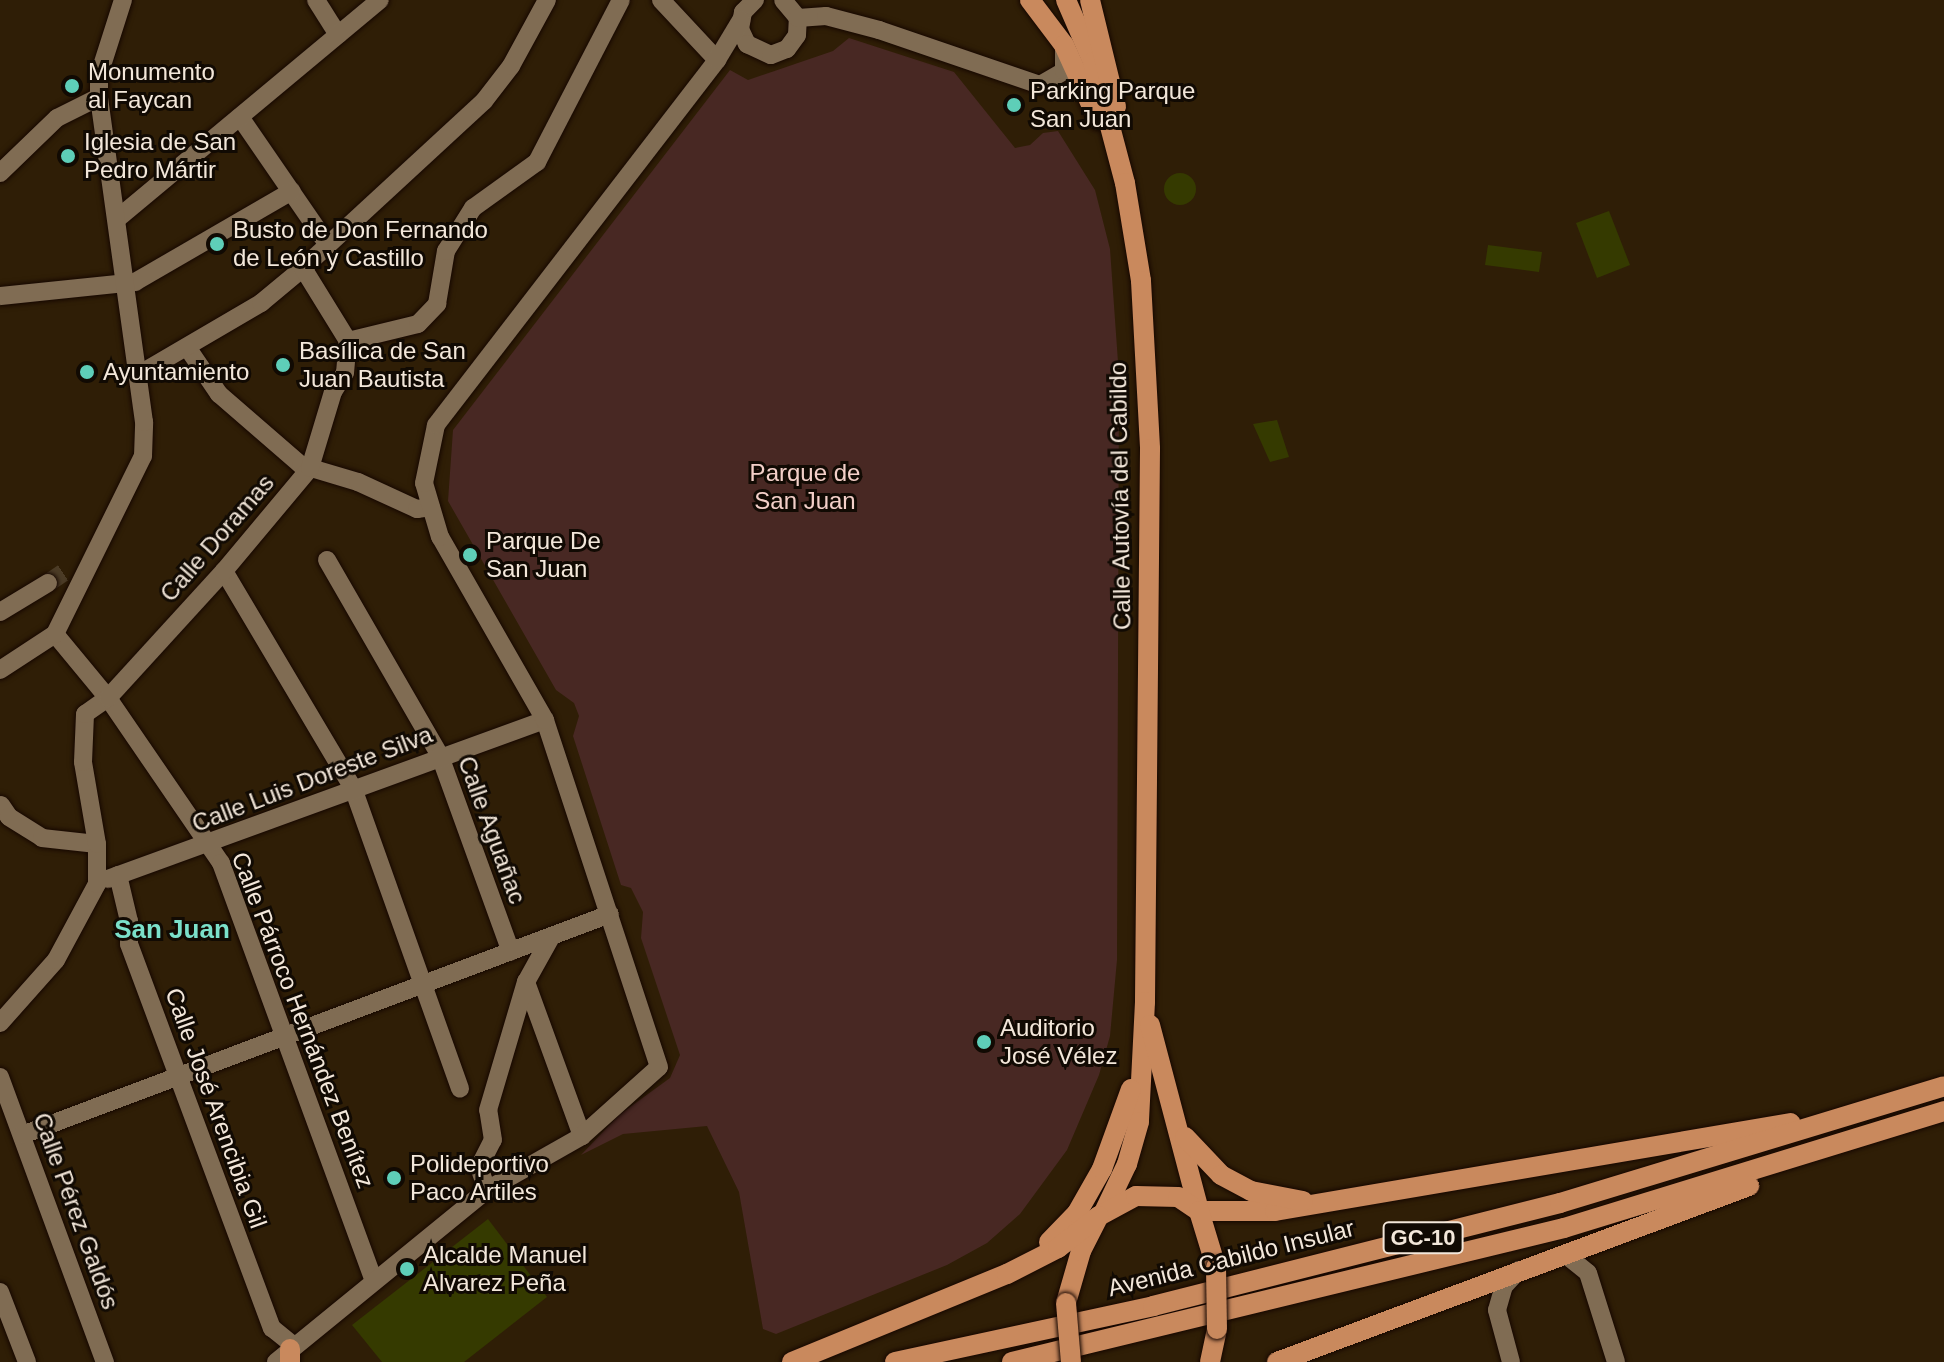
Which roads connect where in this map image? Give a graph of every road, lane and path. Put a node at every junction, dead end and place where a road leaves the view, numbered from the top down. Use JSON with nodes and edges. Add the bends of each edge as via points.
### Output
{"nodes":[{"id":1,"x":123,"y":0,"type":"edge"},
{"id":2,"x":316,"y":0,"type":"edge"},
{"id":3,"x":380,"y":0,"type":"edge"},
{"id":4,"x":547,"y":0,"type":"edge"},
{"id":5,"x":621,"y":0,"type":"edge"},
{"id":6,"x":661,"y":0,"type":"edge"},
{"id":7,"x":755,"y":0,"type":"edge"},
{"id":8,"x":783,"y":0,"type":"edge"},
{"id":9,"x":1030,"y":0,"type":"edge"},
{"id":10,"x":1066,"y":0,"type":"edge"},
{"id":11,"x":1090,"y":0,"type":"edge"},
{"id":12,"x":798,"y":18,"type":"junction"},
{"id":13,"x":741,"y":20,"type":"junction"},
{"id":14,"x":338,"y":35,"type":"junction"},
{"id":15,"x":1064,"y":45,"type":"junction"},
{"id":16,"x":762,"y":54,"type":"junction"},
{"id":17,"x":717,"y":60,"type":"junction"},
{"id":18,"x":99,"y":97,"type":"junction"},
{"id":19,"x":240,"y":117,"type":"junction"},
{"id":20,"x":0,"y":173,"type":"edge"},
{"id":21,"x":1125,"y":183,"type":"junction"},
{"id":22,"x":292,"y":191,"type":"junction"},
{"id":23,"x":117,"y":219,"type":"junction"},
{"id":24,"x":326,"y":242,"type":"junction"},
{"id":25,"x":303,"y":268,"type":"junction"},
{"id":26,"x":125,"y":282,"type":"junction"},
{"id":27,"x":0,"y":296,"type":"edge"},
{"id":28,"x":348,"y":341,"type":"junction"},
{"id":29,"x":187,"y":347,"type":"junction"},
{"id":30,"x":138,"y":375,"type":"junction"},
{"id":31,"x":310,"y":468,"type":"junction"},
{"id":32,"x":431,"y":507,"type":"junction"},
{"id":33,"x":327,"y":560,"type":"dead end"},
{"id":34,"x":90,"y":565,"type":"junction"},
{"id":35,"x":69,"y":569,"type":"tunnel mouth"},
{"id":36,"x":224,"y":571,"type":"junction"},
{"id":37,"x":48,"y":583,"type":"tunnel mouth"},
{"id":38,"x":0,"y":612,"type":"edge"},
{"id":39,"x":55,"y":634,"type":"junction"},
{"id":40,"x":0,"y":670,"type":"edge"},
{"id":41,"x":108,"y":698,"type":"junction"},
{"id":42,"x":545,"y":720,"type":"junction"},
{"id":43,"x":440,"y":756,"type":"junction"},
{"id":44,"x":353,"y":788,"type":"junction"},
{"id":45,"x":1,"y":805,"type":"edge"},
{"id":46,"x":97,"y":844,"type":"junction"},
{"id":47,"x":209,"y":844,"type":"junction"},
{"id":48,"x":118,"y":875,"type":"junction"},
{"id":49,"x":97,"y":884,"type":"junction"},
{"id":50,"x":610,"y":914,"type":"junction"},
{"id":51,"x":551,"y":937,"type":"junction"},
{"id":52,"x":511,"y":952,"type":"junction"},
{"id":53,"x":526,"y":982,"type":"junction"},
{"id":54,"x":422,"y":987,"type":"junction"},
{"id":55,"x":1145,"y":1002,"type":"junction"},
{"id":56,"x":0,"y":1023,"type":"edge"},
{"id":57,"x":285,"y":1039,"type":"junction"},
{"id":58,"x":1143,"y":1043,"type":"junction"},
{"id":59,"x":0,"y":1077,"type":"edge"},
{"id":60,"x":179,"y":1077,"type":"junction"},
{"id":61,"x":1944,"y":1086,"type":"edge"},
{"id":62,"x":460,"y":1088,"type":"dead end"},
{"id":63,"x":1872,"y":1110,"type":"junction"},
{"id":64,"x":1944,"y":1111,"type":"edge"},
{"id":65,"x":1173,"y":1120,"type":"junction"},
{"id":66,"x":22,"y":1135,"type":"junction"},
{"id":67,"x":582,"y":1136,"type":"junction"},
{"id":68,"x":1860,"y":1140,"type":"junction"},
{"id":69,"x":487,"y":1190,"type":"junction"},
{"id":70,"x":1311,"y":1203,"type":"junction"},
{"id":71,"x":1199,"y":1211,"type":"junction"},
{"id":72,"x":1102,"y":1213,"type":"junction"},
{"id":73,"x":1566,"y":1255,"type":"junction"},
{"id":74,"x":1028,"y":1263,"type":"junction"},
{"id":75,"x":1519,"y":1270,"type":"junction"},
{"id":76,"x":373,"y":1278,"type":"junction"},
{"id":77,"x":0,"y":1292,"type":"edge"},
{"id":78,"x":272,"y":1328,"type":"junction"},
{"id":79,"x":288,"y":1355,"type":"edge"},
{"id":80,"x":27,"y":1362,"type":"edge"},
{"id":81,"x":105,"y":1362,"type":"edge"},
{"id":82,"x":263,"y":1362,"type":"edge"},
{"id":83,"x":792,"y":1362,"type":"edge"},
{"id":84,"x":895,"y":1362,"type":"edge"},
{"id":85,"x":1012,"y":1362,"type":"edge"},
{"id":86,"x":1071,"y":1362,"type":"edge"},
{"id":87,"x":1210,"y":1362,"type":"edge"},
{"id":88,"x":1277,"y":1362,"type":"edge"},
{"id":89,"x":1511,"y":1362,"type":"edge"},
{"id":90,"x":1616,"y":1362,"type":"edge"}],
"edges":[{"from":1,"to":18,"type":"street","via":[[99,75]]},
{"from":2,"to":14,"type":"street"},
{"from":3,"to":14,"type":"street"},
{"from":4,"to":24,"type":"street","via":[[511,66],[484,101]]},
{"from":5,"to":28,"type":"street","via":[[537,162],[473,208],[446,251],[437,304],[418,324]]},
{"from":6,"to":17,"type":"street"},
{"from":7,"to":13,"type":"street"},
{"from":8,"to":12,"type":"street"},
{"from":9,"to":15,"type":"main road"},
{"from":10,"to":21,"type":"main road","name":"Calle Autovía del Cabildo","via":[[1093,62]]},
{"from":11,"to":21,"type":"main road","via":[[1113,77]]},
{"from":12,"to":15,"type":"street","via":[[826,16],[879,30],[1040,85],[1064,71]]},
{"from":12,"to":16,"type":"street","via":[[797,35],[787,49]]},
{"from":13,"to":16,"type":"street","via":[[747,44]]},
{"from":13,"to":17,"type":"street"},
{"from":14,"to":19,"type":"street"},
{"from":15,"to":21,"type":"main road"},
{"from":16,"to":17,"type":"street"},
{"from":17,"to":32,"type":"street","via":[[436,425],[424,483]]},
{"from":18,"to":20,"type":"street","via":[[57,118]]},
{"from":18,"to":23,"type":"street"},
{"from":19,"to":22,"type":"street"},
{"from":19,"to":23,"type":"street"},
{"from":21,"to":55,"type":"main road","name":"Calle Autovía del Cabildo","via":[[1141,281],[1150,449]]},
{"from":22,"to":24,"type":"street"},
{"from":22,"to":26,"type":"street"},
{"from":23,"to":26,"type":"street"},
{"from":24,"to":25,"type":"street"},
{"from":25,"to":28,"type":"street"},
{"from":25,"to":29,"type":"street","via":[[261,303]]},
{"from":26,"to":27,"type":"street"},
{"from":26,"to":30,"type":"street"},
{"from":28,"to":31,"type":"street","name":"Calle Doramas","via":[[345,373],[333,392]]},
{"from":29,"to":30,"type":"street"},
{"from":29,"to":31,"type":"street","via":[[219,394]]},
{"from":30,"to":34,"type":"street","via":[[143,456]]},
{"from":31,"to":32,"type":"street","via":[[358,482],[417,509]]},
{"from":31,"to":36,"type":"street","name":"Calle Doramas"},
{"from":32,"to":42,"type":"street","via":[[440,537]]},
{"from":33,"to":43,"type":"street","name":"Calle Aguañac"},
{"from":34,"to":35,"type":"street"},
{"from":34,"to":39,"type":"street"},
{"from":36,"to":41,"type":"street","name":"Calle Doramas"},
{"from":36,"to":44,"type":"street"},
{"from":37,"to":38,"type":"street"},
{"from":39,"to":40,"type":"street"},
{"from":39,"to":41,"type":"street","name":"Calle Párroco Hernández Benítez"},
{"from":41,"to":46,"type":"street","name":"Calle Doramas","via":[[85,714],[80,729]]},
{"from":41,"to":47,"type":"street","name":"Calle Párroco Hernández Benítez"},
{"from":42,"to":43,"type":"street","name":"Calle Luis Doreste Silva"},
{"from":42,"to":50,"type":"street"},
{"from":43,"to":44,"type":"street","name":"Calle Luis Doreste Silva"},
{"from":43,"to":52,"type":"street","name":"Calle Aguañac"},
{"from":44,"to":47,"type":"street","name":"Calle Luis Doreste Silva"},
{"from":44,"to":54,"type":"street"},
{"from":45,"to":46,"type":"street","via":[[9,817],[42,838]]},
{"from":46,"to":49,"type":"street","name":"Calle Doramas"},
{"from":47,"to":48,"type":"street","name":"Calle Luis Doreste Silva"},
{"from":47,"to":57,"type":"street","name":"Calle Párroco Hernández Benítez"},
{"from":48,"to":49,"type":"street","name":"Calle Luis Doreste Silva"},
{"from":48,"to":60,"type":"street","name":"Calle José Arencibia Gil","via":[[129,944]]},
{"from":49,"to":56,"type":"street","via":[[56,960]]},
{"from":50,"to":51,"type":"street"},
{"from":50,"to":67,"type":"street","via":[[659,1067]]},
{"from":51,"to":52,"type":"street"},
{"from":51,"to":53,"type":"street"},
{"from":52,"to":54,"type":"street"},
{"from":53,"to":67,"type":"street"},
{"from":53,"to":69,"type":"street","via":[[488,1110],[493,1140],[479,1167]]},
{"from":54,"to":57,"type":"street"},
{"from":54,"to":62,"type":"street"},
{"from":55,"to":58,"type":"main road","name":"Calle Autovía del Cabildo"},
{"from":55,"to":65,"type":"main road","name":"Calle Autovía del Cabildo"},
{"from":57,"to":60,"type":"street"},
{"from":57,"to":76,"type":"street","name":"Calle Párroco Hernández Benítez"},
{"from":58,"to":72,"type":"main road","name":"Calle Autovía del Cabildo","via":[[1139,1122],[1127,1164]]},
{"from":58,"to":74,"type":"main road","via":[[1123,1120],[1102,1169],[1077,1213]]},
{"from":59,"to":66,"type":"street","name":"Calle Pérez Galdós"},
{"from":60,"to":66,"type":"street"},
{"from":60,"to":78,"type":"street","name":"Calle José Arencibia Gil"},
{"from":61,"to":63,"type":"main road","name":"Avenida Cabildo Insular","number":"GC-10"},
{"from":63,"to":70,"type":"main road"},
{"from":63,"to":84,"type":"main road","name":"Avenida Cabildo Insular","number":"GC-10","via":[[1560,1203],[1153,1306]]},
{"from":64,"to":68,"type":"main road","name":"Avenida Cabildo Insular","number":"GC-10"},
{"from":65,"to":70,"type":"main road","via":[[1221,1175],[1251,1191]]},
{"from":65,"to":71,"type":"main road","name":"Calle Autovía del Cabildo"},
{"from":66,"to":81,"type":"street","name":"Calle Pérez Galdós"},
{"from":67,"to":69,"type":"street"},
{"from":68,"to":73,"type":"main road"},
{"from":68,"to":85,"type":"main road","name":"Avenida Cabildo Insular","number":"GC-10","via":[[1564,1228]]},
{"from":69,"to":76,"type":"street"},
{"from":70,"to":71,"type":"main road","via":[[1275,1211]]},
{"from":71,"to":72,"type":"main road","via":[[1178,1197],[1157,1194]]},
{"from":71,"to":87,"type":"main road","name":"Calle Autovía del Cabildo","bridge":true,"via":[[1216,1267],[1217,1329]]},
{"from":72,"to":74,"type":"main road"},
{"from":72,"to":86,"type":"main road","name":"Calle Autovía del Cabildo","bridge":true,"via":[[1081,1251],[1066,1303]]},
{"from":73,"to":75,"type":"main road"},
{"from":73,"to":90,"type":"street","via":[[1588,1273]]},
{"from":74,"to":83,"type":"main road"},
{"from":75,"to":88,"type":"main road"},
{"from":75,"to":89,"type":"street","via":[[1504,1286],[1497,1310]]},
{"from":76,"to":79,"type":"street"},
{"from":77,"to":80,"type":"street"},
{"from":78,"to":79,"type":"street"},
{"from":78,"to":82,"type":"street","via":[[273,1343]]}]}
